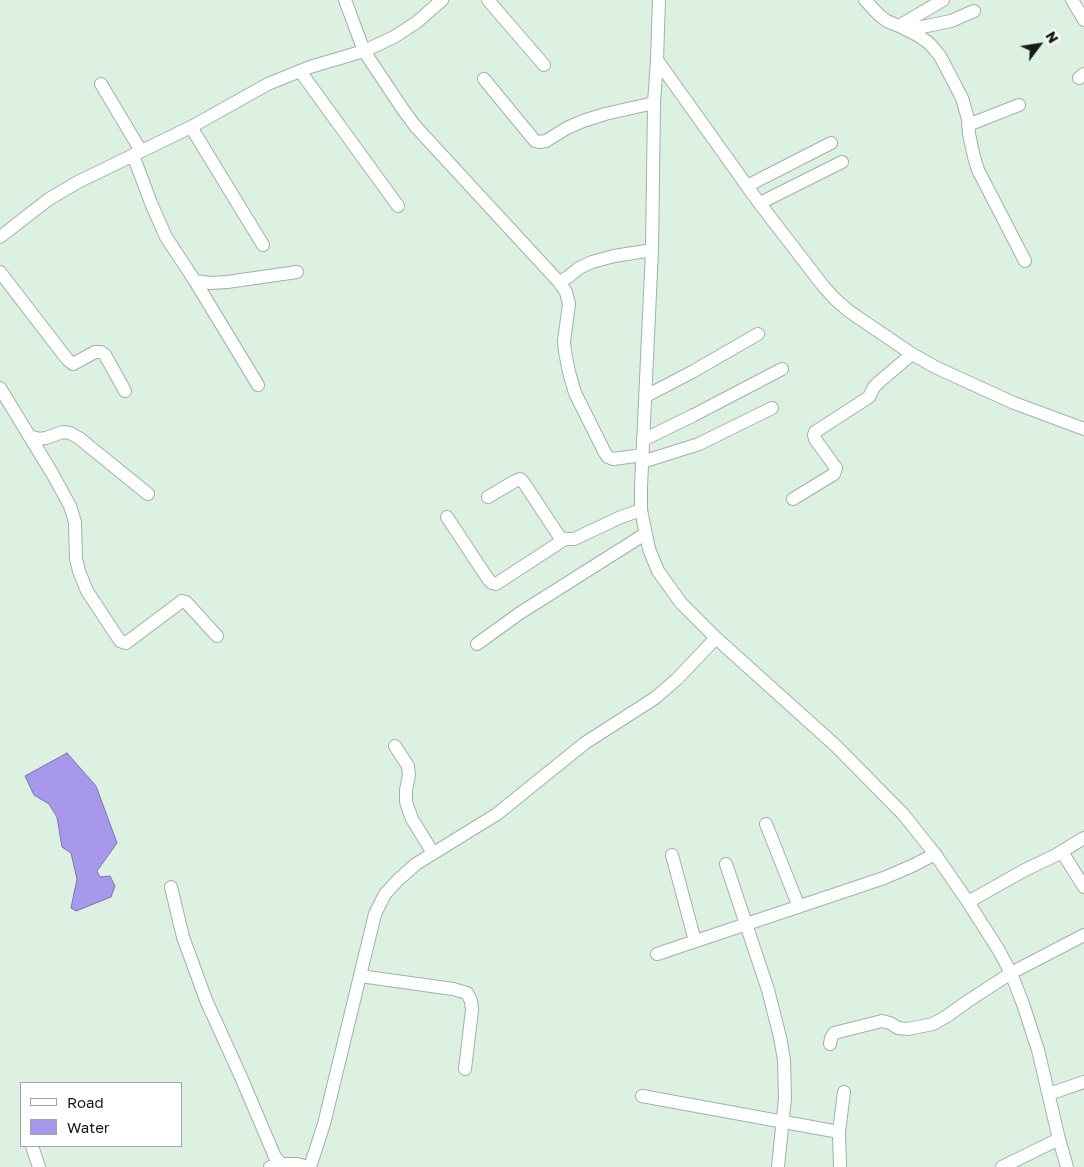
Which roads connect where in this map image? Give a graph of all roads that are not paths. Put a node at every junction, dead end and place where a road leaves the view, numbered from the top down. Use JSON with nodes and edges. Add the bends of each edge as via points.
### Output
{"nodes":[{"id":1,"x":345,"y":0,"type":"edge"},
{"id":2,"x":442,"y":0,"type":"edge"},
{"id":3,"x":488,"y":0,"type":"edge"},
{"id":4,"x":659,"y":0,"type":"edge"},
{"id":5,"x":865,"y":0,"type":"edge"},
{"id":6,"x":943,"y":0,"type":"edge"},
{"id":7,"x":1072,"y":0,"type":"edge"},
{"id":8,"x":974,"y":11,"type":"dead end"},
{"id":9,"x":1084,"y":20,"type":"edge"},
{"id":10,"x":903,"y":28,"type":"junction"},
{"id":11,"x":364,"y":51,"type":"junction"},
{"id":12,"x":657,"y":60,"type":"junction"},
{"id":13,"x":544,"y":65,"type":"dead end"},
{"id":14,"x":300,"y":71,"type":"junction"},
{"id":15,"x":484,"y":79,"type":"dead end"},
{"id":16,"x":101,"y":84,"type":"dead end"},
{"id":17,"x":654,"y":103,"type":"junction"},
{"id":18,"x":1019,"y":105,"type":"dead end"},
{"id":19,"x":968,"y":125,"type":"junction"},
{"id":20,"x":191,"y":127,"type":"junction"},
{"id":21,"x":831,"y":143,"type":"dead end"},
{"id":22,"x":137,"y":153,"type":"junction"},
{"id":23,"x":842,"y":162,"type":"dead end"},
{"id":24,"x":747,"y":186,"type":"junction"},
{"id":25,"x":760,"y":203,"type":"junction"},
{"id":26,"x":398,"y":206,"type":"dead end"},
{"id":27,"x":0,"y":237,"type":"edge"},
{"id":28,"x":263,"y":245,"type":"dead end"},
{"id":29,"x":652,"y":250,"type":"junction"},
{"id":30,"x":1025,"y":261,"type":"dead end"},
{"id":31,"x":0,"y":272,"type":"edge"},
{"id":32,"x":297,"y":272,"type":"dead end"},
{"id":33,"x":195,"y":281,"type":"junction"},
{"id":34,"x":560,"y":282,"type":"junction"},
{"id":35,"x":758,"y":334,"type":"dead end"},
{"id":36,"x":912,"y":354,"type":"junction"},
{"id":37,"x":782,"y":369,"type":"dead end"},
{"id":38,"x":258,"y":386,"type":"dead end"},
{"id":39,"x":0,"y":388,"type":"edge"},
{"id":40,"x":125,"y":391,"type":"dead end"},
{"id":41,"x":646,"y":396,"type":"junction"},
{"id":42,"x":772,"y":408,"type":"dead end"},
{"id":43,"x":1084,"y":429,"type":"edge"},
{"id":44,"x":29,"y":436,"type":"junction"},
{"id":45,"x":643,"y":440,"type":"junction"},
{"id":46,"x":642,"y":459,"type":"junction"},
{"id":47,"x":148,"y":494,"type":"dead end"},
{"id":48,"x":488,"y":497,"type":"dead end"},
{"id":49,"x":793,"y":499,"type":"dead end"},
{"id":50,"x":641,"y":510,"type":"junction"},
{"id":51,"x":447,"y":517,"type":"dead end"},
{"id":52,"x":645,"y":534,"type":"junction"},
{"id":53,"x":565,"y":539,"type":"junction"},
{"id":54,"x":217,"y":636,"type":"dead end"},
{"id":55,"x":716,"y":638,"type":"junction"},
{"id":56,"x":476,"y":644,"type":"dead end"},
{"id":57,"x":395,"y":746,"type":"dead end"},
{"id":58,"x":766,"y":824,"type":"dead end"},
{"id":59,"x":1084,"y":838,"type":"edge"},
{"id":60,"x":1062,"y":852,"type":"junction"},
{"id":61,"x":433,"y":854,"type":"junction"},
{"id":62,"x":935,"y":854,"type":"junction"},
{"id":63,"x":672,"y":855,"type":"dead end"},
{"id":64,"x":726,"y":864,"type":"dead end"},
{"id":65,"x":171,"y":887,"type":"dead end"},
{"id":66,"x":1084,"y":887,"type":"edge"},
{"id":67,"x":968,"y":902,"type":"junction"},
{"id":68,"x":799,"y":907,"type":"junction"},
{"id":69,"x":746,"y":924,"type":"junction"},
{"id":70,"x":1084,"y":935,"type":"edge"},
{"id":71,"x":695,"y":942,"type":"junction"},
{"id":72,"x":657,"y":954,"type":"dead end"},
{"id":73,"x":1011,"y":974,"type":"junction"},
{"id":74,"x":360,"y":976,"type":"junction"},
{"id":75,"x":830,"y":1044,"type":"dead end"},
{"id":76,"x":465,"y":1070,"type":"dead end"},
{"id":77,"x":1084,"y":1082,"type":"edge"},
{"id":78,"x":844,"y":1092,"type":"dead end"},
{"id":79,"x":1049,"y":1094,"type":"junction"},
{"id":80,"x":642,"y":1096,"type":"dead end"},
{"id":81,"x":782,"y":1121,"type":"junction"},
{"id":82,"x":839,"y":1132,"type":"junction"},
{"id":83,"x":1059,"y":1139,"type":"junction"},
{"id":84,"x":32,"y":1147,"type":"edge"},
{"id":85,"x":275,"y":1166,"type":"edge"},
{"id":86,"x":39,"y":1167,"type":"edge"},
{"id":87,"x":309,"y":1167,"type":"edge"},
{"id":88,"x":778,"y":1167,"type":"edge"},
{"id":89,"x":840,"y":1167,"type":"edge"},
{"id":90,"x":1002,"y":1167,"type":"edge"},
{"id":91,"x":1067,"y":1167,"type":"edge"}],
"edges":[{"from":1,"to":11,"type":"street"},
{"from":2,"to":11,"type":"street","via":[[417,22]]},
{"from":3,"to":13,"type":"street"},
{"from":4,"to":12,"type":"street"},
{"from":5,"to":10,"type":"street","via":[[886,21]]},
{"from":6,"to":10,"type":"street"},
{"from":7,"to":9,"type":"street"},
{"from":8,"to":10,"type":"street","via":[[944,23]]},
{"from":10,"to":19,"type":"street","via":[[930,44],[940,56],[962,98]]},
{"from":11,"to":14,"type":"street"},
{"from":11,"to":34,"type":"street","via":[[416,127]]},
{"from":12,"to":17,"type":"street"},
{"from":12,"to":24,"type":"street"},
{"from":14,"to":20,"type":"street","via":[[268,84]]},
{"from":14,"to":26,"type":"street"},
{"from":15,"to":17,"type":"street","via":[[539,142],[583,121]]},
{"from":16,"to":22,"type":"street"},
{"from":17,"to":29,"type":"street"},
{"from":18,"to":19,"type":"street"},
{"from":19,"to":30,"type":"street","via":[[978,170]]},
{"from":20,"to":22,"type":"street"},
{"from":20,"to":28,"type":"street"},
{"from":21,"to":24,"type":"street"},
{"from":22,"to":27,"type":"street","via":[[49,199]]},
{"from":22,"to":33,"type":"street","via":[[151,203],[166,237]]},
{"from":23,"to":25,"type":"street"},
{"from":24,"to":25,"type":"street"},
{"from":25,"to":36,"type":"street","via":[[836,300]]},
{"from":29,"to":34,"type":"street","via":[[592,262]]},
{"from":29,"to":41,"type":"street"},
{"from":31,"to":40,"type":"street","via":[[72,364],[95,352],[105,354]]},
{"from":32,"to":33,"type":"street","via":[[210,284]]},
{"from":33,"to":38,"type":"street"},
{"from":34,"to":46,"type":"street","via":[[569,304],[565,352],[575,393],[608,457]]},
{"from":35,"to":41,"type":"street"},
{"from":36,"to":43,"type":"street","via":[[1014,403]]},
{"from":36,"to":49,"type":"street","via":[[879,382],[869,397],[815,432],[815,439],[836,468],[834,474]]},
{"from":37,"to":45,"type":"street"},
{"from":39,"to":44,"type":"street"},
{"from":41,"to":45,"type":"street"},
{"from":42,"to":46,"type":"street","via":[[699,444]]},
{"from":44,"to":47,"type":"street","via":[[39,439],[70,432]]},
{"from":44,"to":54,"type":"street","via":[[70,506],[75,522],[79,572],[120,641],[126,644],[182,601]]},
{"from":45,"to":46,"type":"street"},
{"from":46,"to":50,"type":"street"},
{"from":48,"to":53,"type":"street","via":[[520,479],[559,536]]},
{"from":50,"to":52,"type":"street"},
{"from":50,"to":53,"type":"street","via":[[574,539]]},
{"from":51,"to":53,"type":"street","via":[[488,579],[496,584]]},
{"from":52,"to":55,"type":"street","via":[[658,571],[681,603]]},
{"from":52,"to":56,"type":"street"},
{"from":55,"to":61,"type":"street","via":[[655,698],[585,743],[497,814]]},
{"from":55,"to":62,"type":"street","via":[[836,746],[903,814]]},
{"from":57,"to":61,"type":"street","via":[[408,766],[406,802],[412,819]]},
{"from":58,"to":68,"type":"street"},
{"from":59,"to":60,"type":"street"},
{"from":60,"to":66,"type":"street"},
{"from":60,"to":67,"type":"street"},
{"from":61,"to":74,"type":"street","via":[[416,864],[385,894],[375,914]]},
{"from":62,"to":67,"type":"street"},
{"from":62,"to":68,"type":"street","via":[[884,878]]},
{"from":63,"to":71,"type":"street"},
{"from":64,"to":69,"type":"street"},
{"from":65,"to":85,"type":"street","via":[[183,937],[206,1000],[275,1157]]},
{"from":67,"to":73,"type":"street"},
{"from":68,"to":69,"type":"street"},
{"from":69,"to":71,"type":"street"},
{"from":69,"to":81,"type":"street","via":[[780,1037],[784,1060]]},
{"from":70,"to":73,"type":"street"},
{"from":71,"to":72,"type":"street"},
{"from":73,"to":75,"type":"street","via":[[933,1024],[908,1029],[882,1021],[869,1023],[834,1033]]},
{"from":73,"to":79,"type":"street","via":[[1038,1050]]},
{"from":74,"to":76,"type":"street","via":[[467,993],[472,1010]]},
{"from":74,"to":87,"type":"street","via":[[324,1124]]},
{"from":77,"to":79,"type":"street"},
{"from":78,"to":82,"type":"street"},
{"from":79,"to":83,"type":"street"},
{"from":80,"to":81,"type":"street"},
{"from":81,"to":82,"type":"street"},
{"from":81,"to":88,"type":"street"},
{"from":82,"to":89,"type":"street"},
{"from":83,"to":90,"type":"street"},
{"from":83,"to":91,"type":"street"},
{"from":84,"to":86,"type":"street"},
{"from":85,"to":87,"type":"street","via":[[297,1164]]}]}
